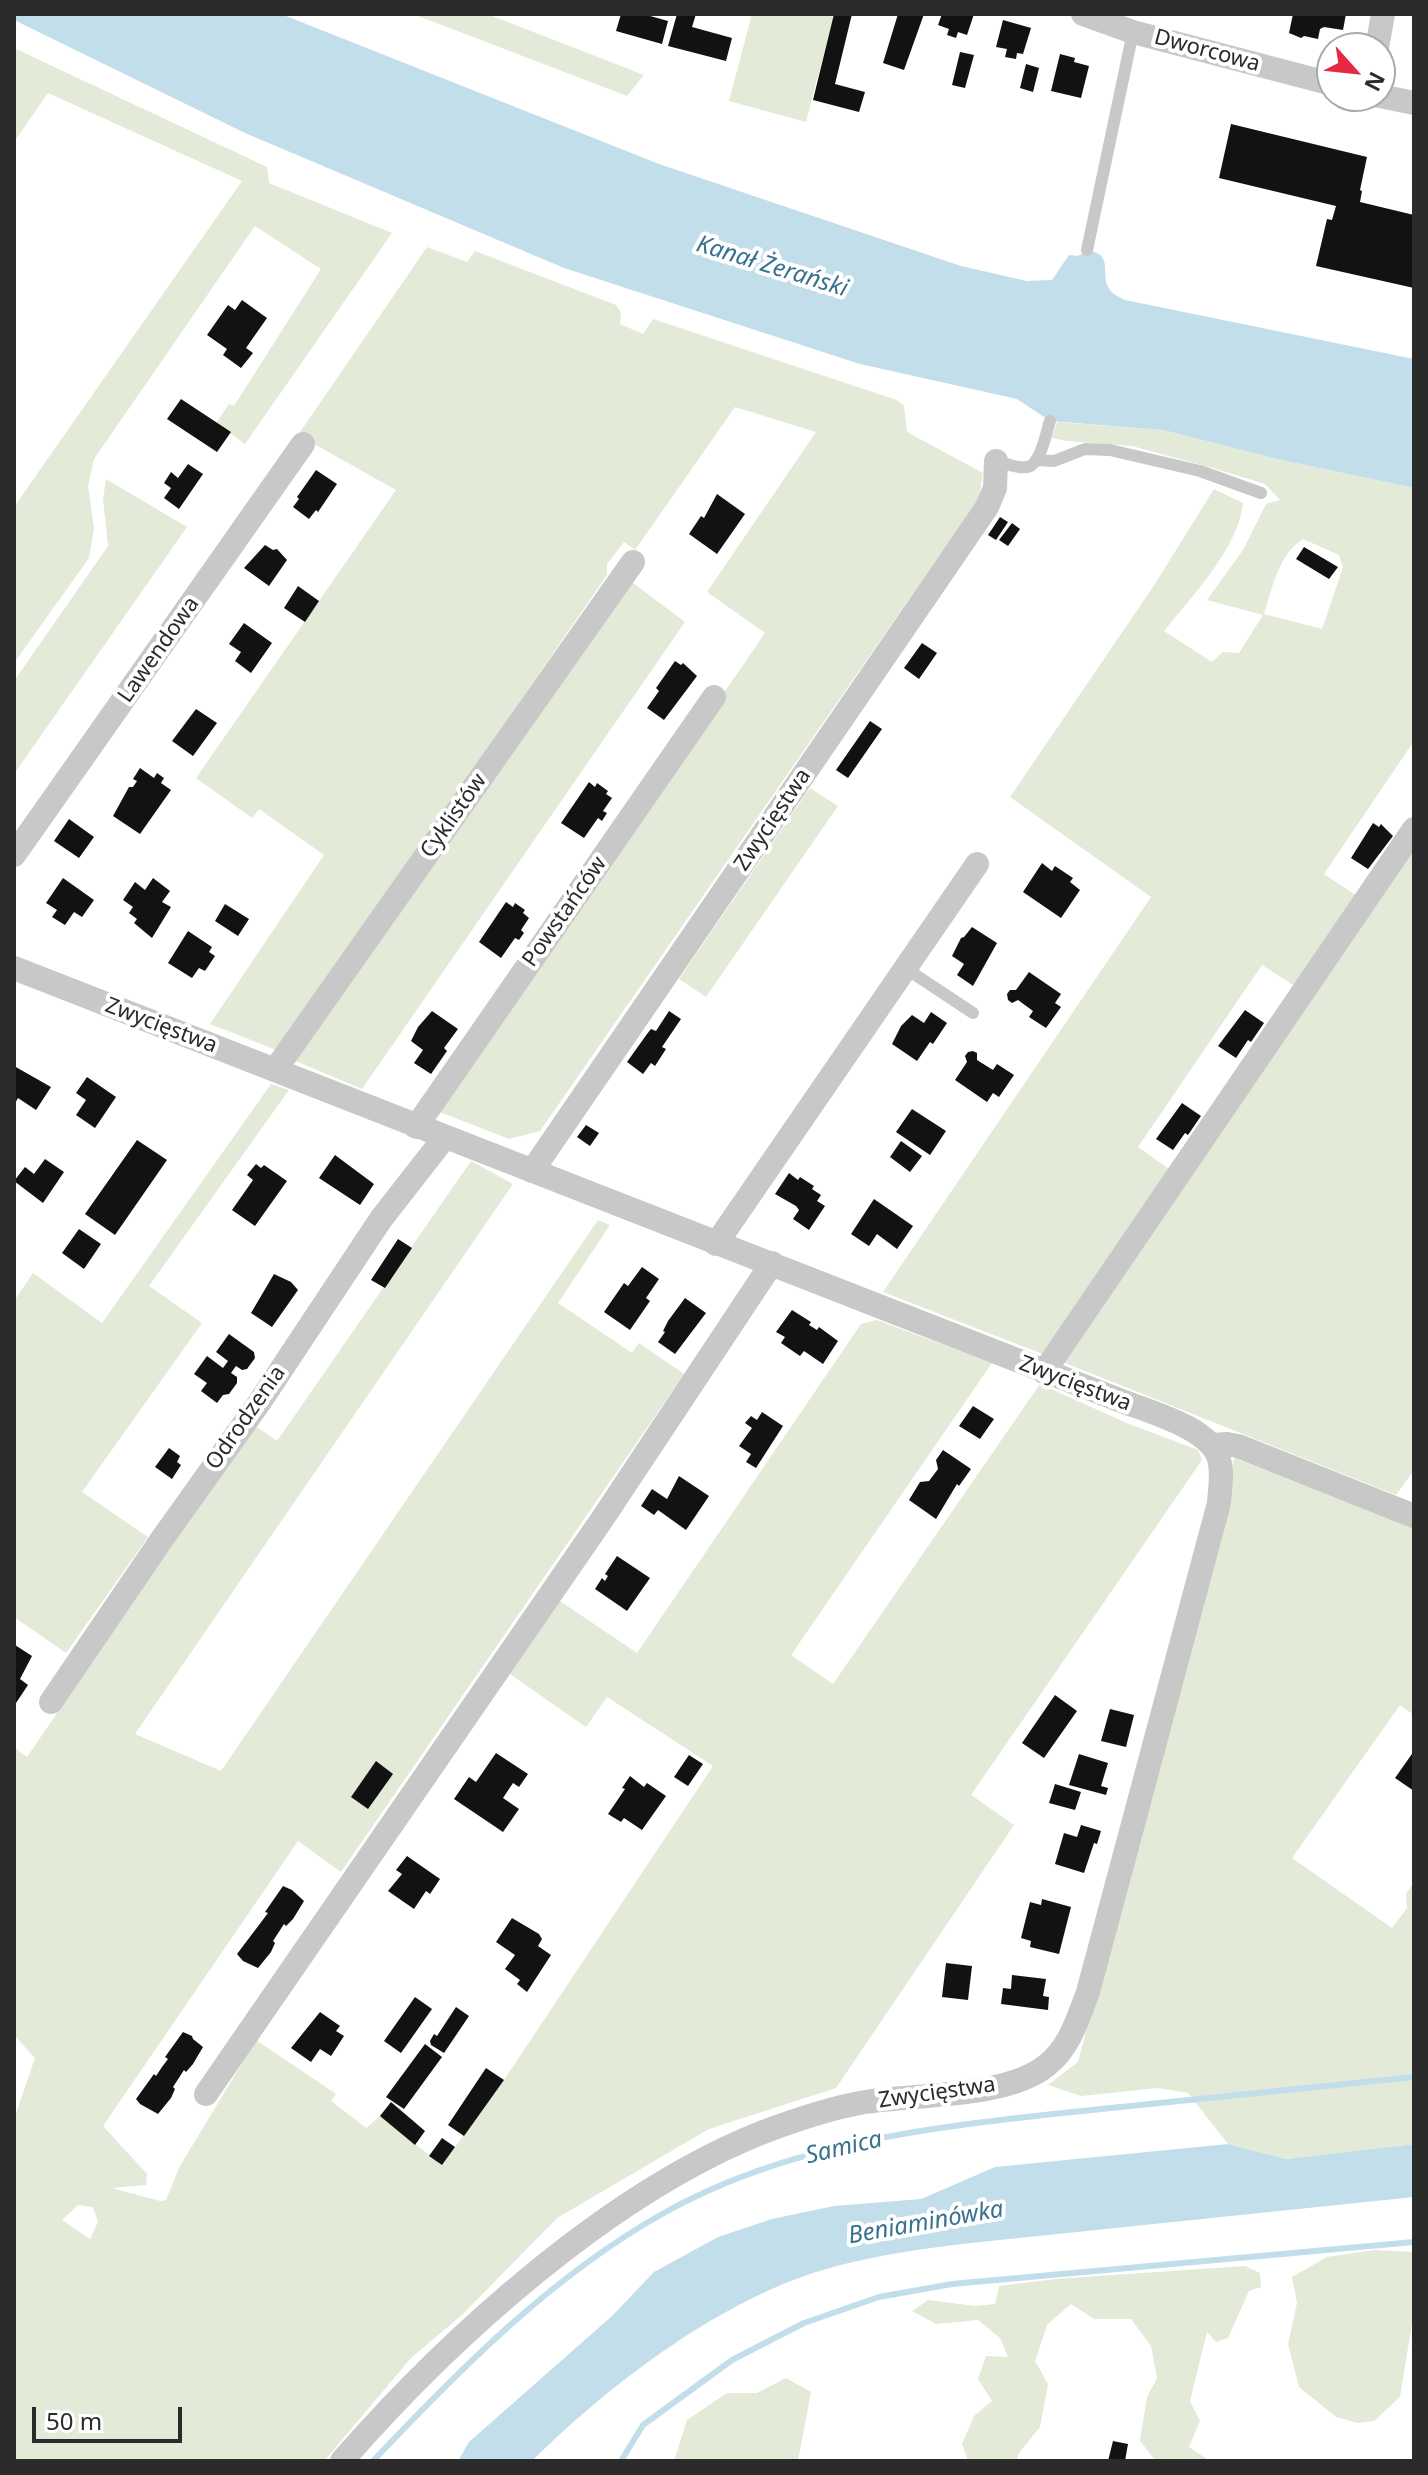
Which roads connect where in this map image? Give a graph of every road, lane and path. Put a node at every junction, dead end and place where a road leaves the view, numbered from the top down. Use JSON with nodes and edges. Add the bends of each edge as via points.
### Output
{"nodes":[{"id":1,"x":1083,"y":14,"type":"edge"},
{"id":2,"x":1133,"y":32,"type":"junction"},
{"id":3,"x":1316,"y":80,"type":"edge"},
{"id":4,"x":1087,"y":250,"type":"dead end"},
{"id":5,"x":1050,"y":421,"type":"dead end"},
{"id":6,"x":303,"y":444,"type":"dead end"},
{"id":7,"x":1036,"y":460,"type":"junction"},
{"id":8,"x":996,"y":461,"type":"joint"},
{"id":9,"x":1261,"y":493,"type":"dead end"},
{"id":10,"x":633,"y":562,"type":"dead end"},
{"id":11,"x":714,"y":697,"type":"dead end"},
{"id":12,"x":1414,"y":829,"type":"edge"},
{"id":13,"x":14,"y":855,"type":"edge"},
{"id":14,"x":977,"y":864,"type":"dead end"},
{"id":15,"x":14,"y":968,"type":"edge"},
{"id":16,"x":905,"y":968,"type":"junction"},
{"id":17,"x":973,"y":1013,"type":"dead end"},
{"id":18,"x":275,"y":1070,"type":"junction"},
{"id":19,"x":416,"y":1127,"type":"junction"},
{"id":20,"x":445,"y":1137,"type":"junction"},
{"id":21,"x":532,"y":1171,"type":"junction"},
{"id":22,"x":716,"y":1244,"type":"junction"},
{"id":23,"x":772,"y":1263,"type":"junction"},
{"id":24,"x":1044,"y":1372,"type":"junction"},
{"id":25,"x":1213,"y":1445,"type":"junction"},
{"id":26,"x":1414,"y":1516,"type":"edge"},
{"id":27,"x":51,"y":1702,"type":"dead end"},
{"id":28,"x":206,"y":2094,"type":"dead end"},
{"id":29,"x":342,"y":2461,"type":"edge"}],
"edges":[{"from":1,"to":2,"type":"street","name":"Dworcowa"},
{"from":2,"to":3,"type":"street","name":"Dworcowa"},
{"from":2,"to":4,"type":"lane"},
{"from":5,"to":7,"type":"lane"},
{"from":6,"to":13,"type":"street","name":"Lawendowa"},
{"from":7,"to":8,"type":"lane","via":[[1025,468]]},
{"from":7,"to":9,"type":"lane","via":[[1054,461],[1085,449],[1110,450],[1200,471]]},
{"from":8,"to":21,"type":"street","name":"Zwycięstwa","via":[[995,488],[987,507]]},
{"from":10,"to":18,"type":"street","name":"Cyklistów"},
{"from":11,"to":19,"type":"street","name":"Powstańców"},
{"from":12,"to":24,"type":"street"},
{"from":14,"to":16,"type":"street"},
{"from":15,"to":18,"type":"street","name":"Zwycięstwa"},
{"from":16,"to":17,"type":"lane"},
{"from":16,"to":22,"type":"street"},
{"from":18,"to":19,"type":"street","name":"Zwycięstwa"},
{"from":19,"to":20,"type":"street","name":"Zwycięstwa"},
{"from":20,"to":21,"type":"street","name":"Zwycięstwa"},
{"from":20,"to":27,"type":"street","name":"Odrodzenia","via":[[381,1219]]},
{"from":21,"to":22,"type":"street","name":"Zwycięstwa"},
{"from":22,"to":23,"type":"street","name":"Zwycięstwa"},
{"from":23,"to":24,"type":"street","name":"Zwycięstwa"},
{"from":23,"to":28,"type":"street"},
{"from":24,"to":25,"type":"street","name":"Zwycięstwa","via":[[1193,1430]]},
{"from":25,"to":26,"type":"street","name":"Zwycięstwa","via":[[1238,1446]]},
{"from":25,"to":29,"type":"street","name":"Zwycięstwa","via":[[1222,1478],[1219,1503],[1088,1992],[1061,2051],[1037,2073],[990,2088],[823,2111],[749,2139],[652,2189],[551,2262],[462,2338]]}]}
